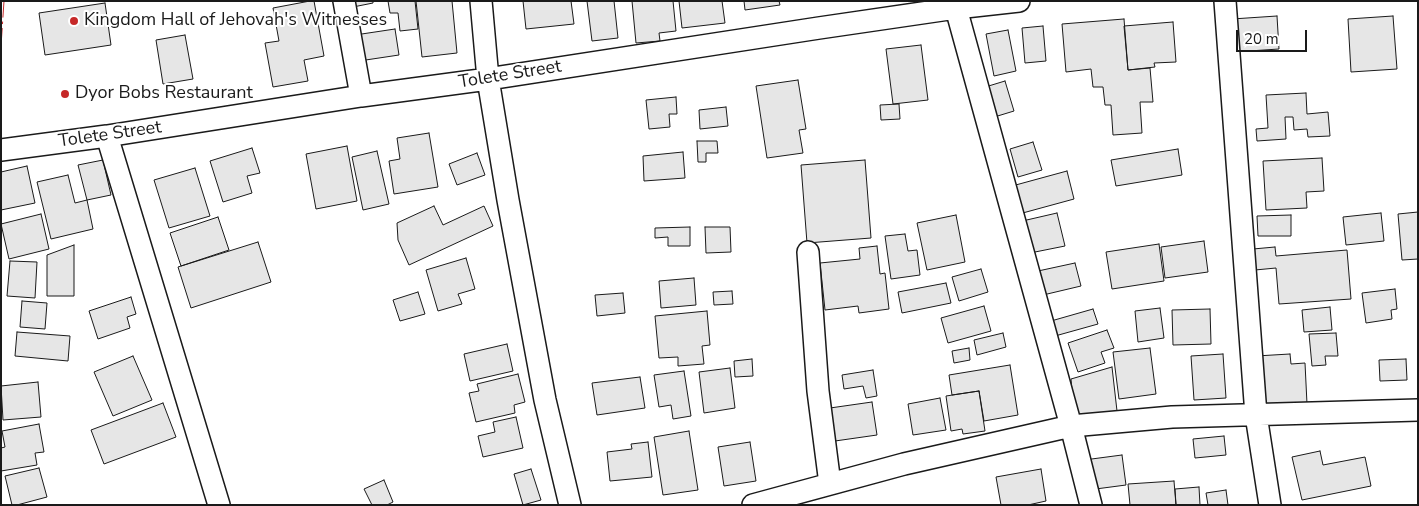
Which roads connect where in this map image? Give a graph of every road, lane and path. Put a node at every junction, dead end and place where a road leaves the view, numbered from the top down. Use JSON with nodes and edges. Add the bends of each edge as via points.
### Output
{"nodes":[{"id":1,"x":344,"y":1,"type":"edge"},
{"id":2,"x":481,"y":1,"type":"edge"},
{"id":3,"x":1019,"y":1,"type":"edge"},
{"id":4,"x":1225,"y":1,"type":"edge"},
{"id":5,"x":955,"y":5,"type":"edge"},
{"id":6,"x":488,"y":79,"type":"junction"},
{"id":7,"x":361,"y":96,"type":"junction"},
{"id":8,"x":106,"y":136,"type":"junction"},
{"id":9,"x":1,"y":150,"type":"edge"},
{"id":10,"x":808,"y":252,"type":"dead end"},
{"id":11,"x":1418,"y":410,"type":"edge"},
{"id":12,"x":1256,"y":416,"type":"junction"},
{"id":13,"x":1071,"y":426,"type":"junction"},
{"id":14,"x":830,"y":484,"type":"junction"},
{"id":15,"x":219,"y":505,"type":"edge"},
{"id":16,"x":570,"y":505,"type":"edge"},
{"id":17,"x":753,"y":505,"type":"edge"},
{"id":18,"x":1091,"y":505,"type":"edge"},
{"id":19,"x":1270,"y":505,"type":"edge"}],
"edges":[{"from":1,"to":7,"type":"street"},
{"from":2,"to":6,"type":"street"},
{"from":3,"to":5,"type":"street","name":"Tolete Street"},
{"from":4,"to":12,"type":"street"},
{"from":5,"to":6,"type":"street","name":"Tolete Street"},
{"from":5,"to":13,"type":"street"},
{"from":6,"to":7,"type":"street","name":"Tolete Street"},
{"from":6,"to":16,"type":"street","via":[[545,400]]},
{"from":7,"to":8,"type":"street","name":"Tolete Street"},
{"from":8,"to":9,"type":"street","name":"Tolete Street"},
{"from":8,"to":15,"type":"street"},
{"from":10,"to":14,"type":"street","via":[[818,391]]},
{"from":11,"to":12,"type":"street"},
{"from":12,"to":13,"type":"street","via":[[1172,417]]},
{"from":12,"to":19,"type":"street"},
{"from":13,"to":14,"type":"street"},
{"from":13,"to":18,"type":"street"},
{"from":14,"to":17,"type":"street"}]}
